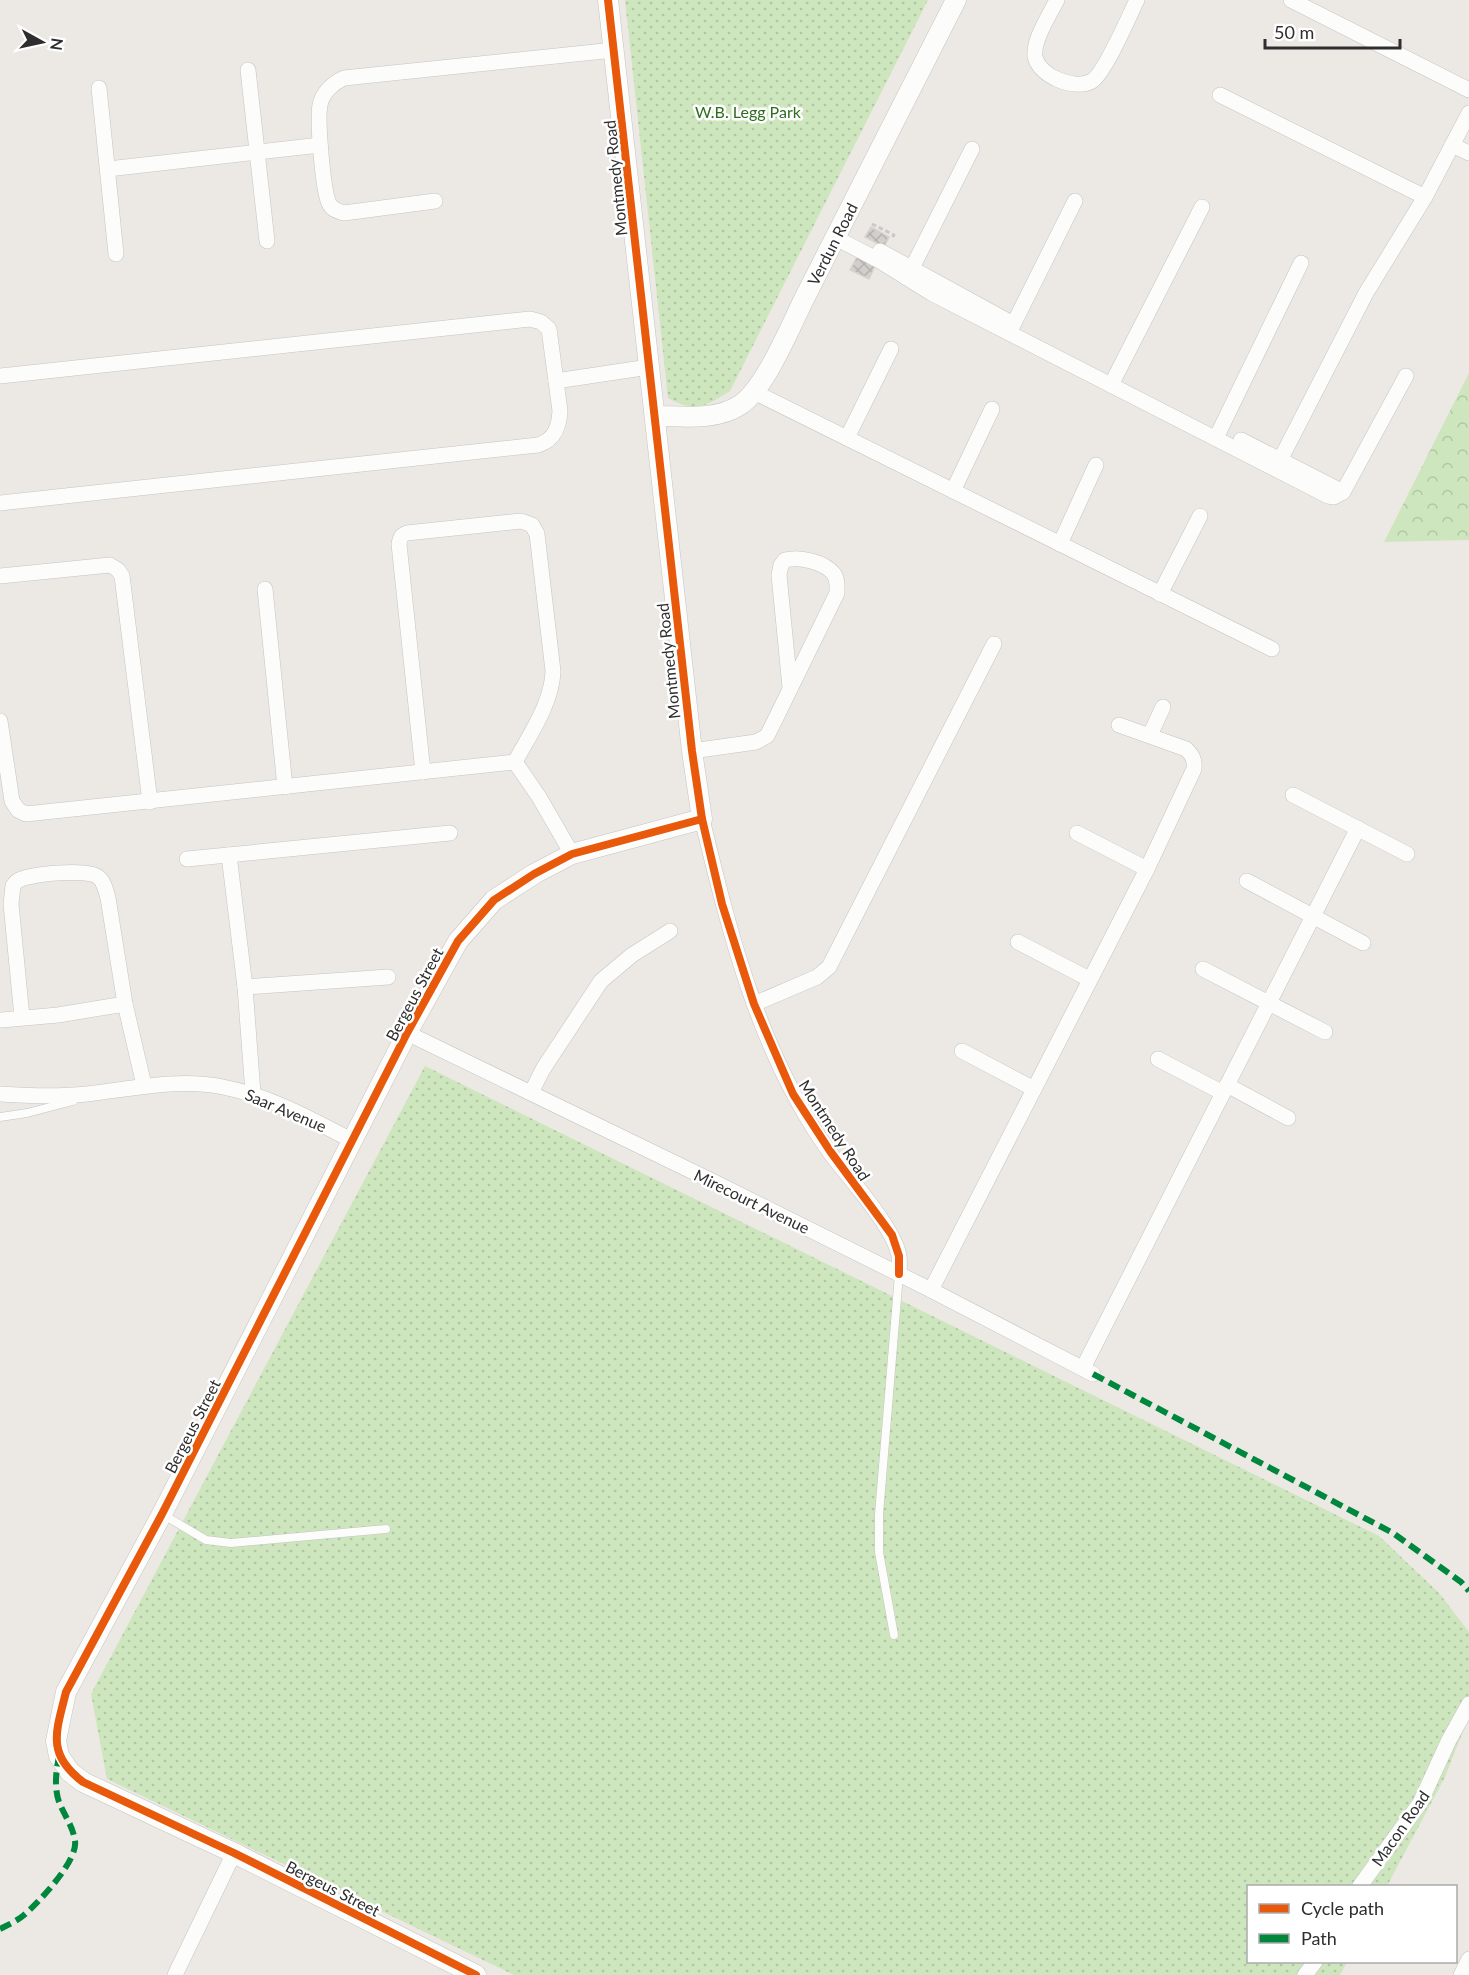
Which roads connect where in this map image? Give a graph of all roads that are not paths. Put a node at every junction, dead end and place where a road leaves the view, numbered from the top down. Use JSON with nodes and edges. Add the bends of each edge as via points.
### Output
{"nodes":[{"id":1,"x":608,"y":0,"type":"edge"},
{"id":2,"x":956,"y":0,"type":"edge"},
{"id":3,"x":1057,"y":0,"type":"edge"},
{"id":4,"x":1137,"y":0,"type":"edge"},
{"id":5,"x":1291,"y":0,"type":"edge"},
{"id":6,"x":614,"y":50,"type":"junction"},
{"id":7,"x":248,"y":70,"type":"dead end"},
{"id":8,"x":99,"y":88,"type":"dead end"},
{"id":9,"x":1469,"y":90,"type":"edge"},
{"id":10,"x":1220,"y":95,"type":"dead end"},
{"id":11,"x":1469,"y":113,"type":"edge"},
{"id":12,"x":320,"y":145,"type":"junction"},
{"id":13,"x":1452,"y":145,"type":"junction"},
{"id":14,"x":972,"y":149,"type":"dead end"},
{"id":15,"x":257,"y":153,"type":"junction"},
{"id":16,"x":1469,"y":153,"type":"edge"},
{"id":17,"x":108,"y":169,"type":"junction"},
{"id":18,"x":1425,"y":197,"type":"junction"},
{"id":19,"x":435,"y":201,"type":"dead end"},
{"id":20,"x":1075,"y":201,"type":"dead end"},
{"id":21,"x":1202,"y":207,"type":"dead end"},
{"id":22,"x":838,"y":234,"type":"junction"},
{"id":23,"x":267,"y":241,"type":"dead end"},
{"id":24,"x":116,"y":254,"type":"dead end"},
{"id":25,"x":1301,"y":263,"type":"dead end"},
{"id":26,"x":909,"y":274,"type":"junction"},
{"id":27,"x":1011,"y":328,"type":"junction"},
{"id":28,"x":891,"y":350,"type":"dead end"},
{"id":29,"x":649,"y":368,"type":"junction"},
{"id":30,"x":0,"y":376,"type":"edge"},
{"id":31,"x":1406,"y":376,"type":"dead end"},
{"id":32,"x":556,"y":381,"type":"junction"},
{"id":33,"x":1113,"y":381,"type":"junction"},
{"id":34,"x":754,"y":392,"type":"junction"},
{"id":35,"x":992,"y":409,"type":"dead end"},
{"id":36,"x":655,"y":416,"type":"junction"},
{"id":37,"x":1218,"y":433,"type":"junction"},
{"id":38,"x":848,"y":438,"type":"junction"},
{"id":39,"x":1278,"y":464,"type":"junction"},
{"id":40,"x":1096,"y":465,"type":"dead end"},
{"id":41,"x":953,"y":491,"type":"junction"},
{"id":42,"x":0,"y":503,"type":"edge"},
{"id":43,"x":1200,"y":516,"type":"dead end"},
{"id":44,"x":1060,"y":544,"type":"junction"},
{"id":45,"x":0,"y":576,"type":"edge"},
{"id":46,"x":265,"y":589,"type":"dead end"},
{"id":47,"x":1160,"y":594,"type":"junction"},
{"id":48,"x":994,"y":644,"type":"dead end"},
{"id":49,"x":1272,"y":649,"type":"dead end"},
{"id":50,"x":790,"y":687,"type":"junction"},
{"id":51,"x":1163,"y":707,"type":"dead end"},
{"id":52,"x":0,"y":722,"type":"edge"},
{"id":53,"x":1119,"y":724,"type":"dead end"},
{"id":54,"x":1150,"y":735,"type":"junction"},
{"id":55,"x":692,"y":751,"type":"junction"},
{"id":56,"x":515,"y":762,"type":"junction"},
{"id":57,"x":423,"y":772,"type":"junction"},
{"id":58,"x":285,"y":787,"type":"junction"},
{"id":59,"x":1293,"y":795,"type":"dead end"},
{"id":60,"x":150,"y":802,"type":"junction"},
{"id":61,"x":702,"y":819,"type":"junction"},
{"id":62,"x":1358,"y":828,"type":"junction"},
{"id":63,"x":450,"y":833,"type":"dead end"},
{"id":64,"x":1077,"y":833,"type":"dead end"},
{"id":65,"x":572,"y":854,"type":"junction"},
{"id":66,"x":1407,"y":854,"type":"dead end"},
{"id":67,"x":229,"y":855,"type":"junction"},
{"id":68,"x":187,"y":859,"type":"dead end"},
{"id":69,"x":1147,"y":869,"type":"junction"},
{"id":70,"x":1248,"y":881,"type":"dead end"},
{"id":71,"x":1313,"y":917,"type":"junction"},
{"id":72,"x":670,"y":931,"type":"dead end"},
{"id":73,"x":1018,"y":942,"type":"dead end"},
{"id":74,"x":1363,"y":943,"type":"dead end"},
{"id":75,"x":1203,"y":969,"type":"dead end"},
{"id":76,"x":388,"y":977,"type":"dead end"},
{"id":77,"x":1089,"y":979,"type":"junction"},
{"id":78,"x":245,"y":987,"type":"junction"},
{"id":79,"x":1269,"y":1003,"type":"junction"},
{"id":80,"x":125,"y":1004,"type":"junction"},
{"id":81,"x":754,"y":1004,"type":"junction"},
{"id":82,"x":22,"y":1017,"type":"junction"},
{"id":83,"x":2,"y":1020,"type":"dead end"},
{"id":84,"x":1325,"y":1032,"type":"dead end"},
{"id":85,"x":407,"y":1033,"type":"junction"},
{"id":86,"x":962,"y":1051,"type":"dead end"},
{"id":87,"x":1158,"y":1059,"type":"dead end"},
{"id":88,"x":144,"y":1085,"type":"junction"},
{"id":89,"x":1034,"y":1089,"type":"junction"},
{"id":90,"x":1225,"y":1089,"type":"junction"},
{"id":91,"x":115,"y":1091,"type":"junction"},
{"id":92,"x":253,"y":1093,"type":"junction"},
{"id":93,"x":531,"y":1093,"type":"junction"},
{"id":94,"x":0,"y":1094,"type":"edge"},
{"id":95,"x":0,"y":1117,"type":"edge"},
{"id":96,"x":1288,"y":1118,"type":"dead end"},
{"id":97,"x":353,"y":1140,"type":"junction"},
{"id":98,"x":899,"y":1274,"type":"junction"},
{"id":99,"x":931,"y":1290,"type":"junction"},
{"id":100,"x":162,"y":1514,"type":"junction"},
{"id":101,"x":386,"y":1529,"type":"dead end"},
{"id":102,"x":894,"y":1635,"type":"dead end"},
{"id":103,"x":1469,"y":1704,"type":"edge"},
{"id":104,"x":234,"y":1852,"type":"junction"},
{"id":105,"x":1361,"y":1885,"type":"edge"},
{"id":106,"x":1469,"y":1959,"type":"edge"},
{"id":107,"x":1314,"y":1963,"type":"edge"},
{"id":108,"x":175,"y":1975,"type":"edge"},
{"id":109,"x":476,"y":1975,"type":"edge"},
{"id":110,"x":1305,"y":1975,"type":"edge"},
{"id":111,"x":1461,"y":1975,"type":"edge"}],
"edges":[{"from":1,"to":6,"type":"street","name":"Montmedy Road"},
{"from":2,"to":22,"type":"street","name":"Verdun Road"},
{"from":3,"to":4,"type":"street","via":[[1039,37],[1035,56],[1041,68],[1064,83],[1082,84],[1094,80],[1103,69]]},
{"from":5,"to":9,"type":"street"},
{"from":6,"to":12,"type":"street","via":[[344,78],[335,82],[322,98]]},
{"from":6,"to":29,"type":"street","name":"Montmedy Road"},
{"from":7,"to":15,"type":"street"},
{"from":8,"to":17,"type":"street"},
{"from":10,"to":18,"type":"street"},
{"from":11,"to":13,"type":"street"},
{"from":12,"to":15,"type":"street"},
{"from":12,"to":19,"type":"street","via":[[327,196],[335,210],[344,213]]},
{"from":13,"to":16,"type":"street"},
{"from":13,"to":18,"type":"street"},
{"from":14,"to":26,"type":"street"},
{"from":15,"to":17,"type":"street"},
{"from":15,"to":23,"type":"street"},
{"from":17,"to":24,"type":"street"},
{"from":18,"to":39,"type":"street","via":[[1366,293]]},
{"from":20,"to":27,"type":"street"},
{"from":21,"to":33,"type":"street"},
{"from":22,"to":26,"type":"street"},
{"from":22,"to":34,"type":"street","name":"Verdun Road"},
{"from":25,"to":37,"type":"street"},
{"from":26,"to":27,"type":"street"},
{"from":27,"to":33,"type":"street"},
{"from":28,"to":38,"type":"street"},
{"from":29,"to":32,"type":"street"},
{"from":29,"to":36,"type":"street","name":"Montmedy Road"},
{"from":30,"to":32,"type":"street","via":[[530,319],[549,329]]},
{"from":31,"to":39,"type":"street","via":[[1343,492]]},
{"from":32,"to":42,"type":"street","via":[[559,423],[548,441],[538,445]]},
{"from":33,"to":37,"type":"street"},
{"from":34,"to":36,"type":"street","name":"Verdun Road","via":[[725,412],[704,417]]},
{"from":34,"to":38,"type":"street"},
{"from":35,"to":41,"type":"street"},
{"from":36,"to":55,"type":"street","name":"Montmedy Road"},
{"from":37,"to":39,"type":"street"},
{"from":38,"to":41,"type":"street"},
{"from":40,"to":44,"type":"street"},
{"from":41,"to":44,"type":"street"},
{"from":43,"to":47,"type":"street"},
{"from":44,"to":47,"type":"street"},
{"from":45,"to":60,"type":"street","via":[[110,565],[120,572]]},
{"from":46,"to":58,"type":"street"},
{"from":47,"to":49,"type":"street"},
{"from":48,"to":81,"type":"street","via":[[830,967],[818,977]]},
{"from":50,"to":50,"type":"street","via":[[837,593],[833,573],[806,558],[794,557],[785,560],[779,575]]},
{"from":50,"to":55,"type":"street","via":[[767,736],[748,744]]},
{"from":51,"to":54,"type":"street"},
{"from":52,"to":60,"type":"street","via":[[12,801],[21,812]]},
{"from":53,"to":54,"type":"street"},
{"from":54,"to":69,"type":"street","via":[[1186,748],[1195,762]]},
{"from":55,"to":61,"type":"street","name":"Montmedy Road"},
{"from":56,"to":57,"type":"street"},
{"from":56,"to":57,"type":"street","via":[[549,696],[553,671],[537,534],[532,525],[521,521],[407,533],[400,538]]},
{"from":56,"to":65,"type":"street"},
{"from":57,"to":58,"type":"street"},
{"from":58,"to":60,"type":"street"},
{"from":59,"to":62,"type":"street"},
{"from":61,"to":65,"type":"street","name":"Bergeus Street"},
{"from":61,"to":81,"type":"street","name":"Montmedy Road","via":[[722,904]]},
{"from":62,"to":66,"type":"street"},
{"from":62,"to":71,"type":"street"},
{"from":63,"to":67,"type":"street"},
{"from":64,"to":69,"type":"street"},
{"from":65,"to":85,"type":"street","name":"Bergeus Street","via":[[494,900],[458,941]]},
{"from":67,"to":68,"type":"street"},
{"from":67,"to":78,"type":"street"},
{"from":69,"to":77,"type":"street"},
{"from":70,"to":71,"type":"street"},
{"from":71,"to":74,"type":"street"},
{"from":71,"to":79,"type":"street"},
{"from":72,"to":93,"type":"street","via":[[601,981]]},
{"from":73,"to":77,"type":"street"},
{"from":75,"to":79,"type":"street"},
{"from":76,"to":78,"type":"street"},
{"from":77,"to":89,"type":"street"},
{"from":78,"to":92,"type":"street"},
{"from":79,"to":84,"type":"street"},
{"from":79,"to":90,"type":"street"},
{"from":80,"to":82,"type":"street"},
{"from":80,"to":82,"type":"street","via":[[104,885],[90,873],[70,872],[21,879],[13,886],[11,904]]},
{"from":80,"to":88,"type":"street"},
{"from":81,"to":98,"type":"street","name":"Montmedy Road","via":[[793,1094],[892,1235],[899,1256]]},
{"from":82,"to":83,"type":"street"},
{"from":85,"to":93,"type":"street","name":"Mirecourt Avenue"},
{"from":85,"to":97,"type":"street","name":"Bergeus Street"},
{"from":86,"to":89,"type":"street"},
{"from":87,"to":90,"type":"street"},
{"from":88,"to":91,"type":"street","name":"Saar Avenue"},
{"from":88,"to":92,"type":"street","name":"Saar Avenue","via":[[220,1086]]},
{"from":89,"to":99,"type":"street"},
{"from":90,"to":96,"type":"street"},
{"from":90,"to":99,"type":"street","name":"Mirecourt Avenue","via":[[1088,1371]]},
{"from":91,"to":94,"type":"street","name":"Saar Avenue","via":[[42,1096]]},
{"from":91,"to":95,"type":"lane"},
{"from":92,"to":97,"type":"street","name":"Saar Avenue"},
{"from":93,"to":98,"type":"street","name":"Mirecourt Avenue"},
{"from":97,"to":100,"type":"street","name":"Bergeus Street"},
{"from":98,"to":99,"type":"street","name":"Mirecourt Avenue"},
{"from":98,"to":102,"type":"lane","via":[[879,1514],[879,1552]]},
{"from":100,"to":101,"type":"lane","via":[[206,1540],[231,1544]]},
{"from":100,"to":104,"type":"street","name":"Bergeus Street","via":[[66,1692],[56,1741],[59,1756],[83,1782]]},
{"from":103,"to":105,"type":"street","name":"Macon Road","via":[[1420,1803]]},
{"from":104,"to":108,"type":"street"},
{"from":104,"to":109,"type":"street","name":"Bergeus Street"},
{"from":106,"to":111,"type":"street"},
{"from":107,"to":110,"type":"street"}]}
